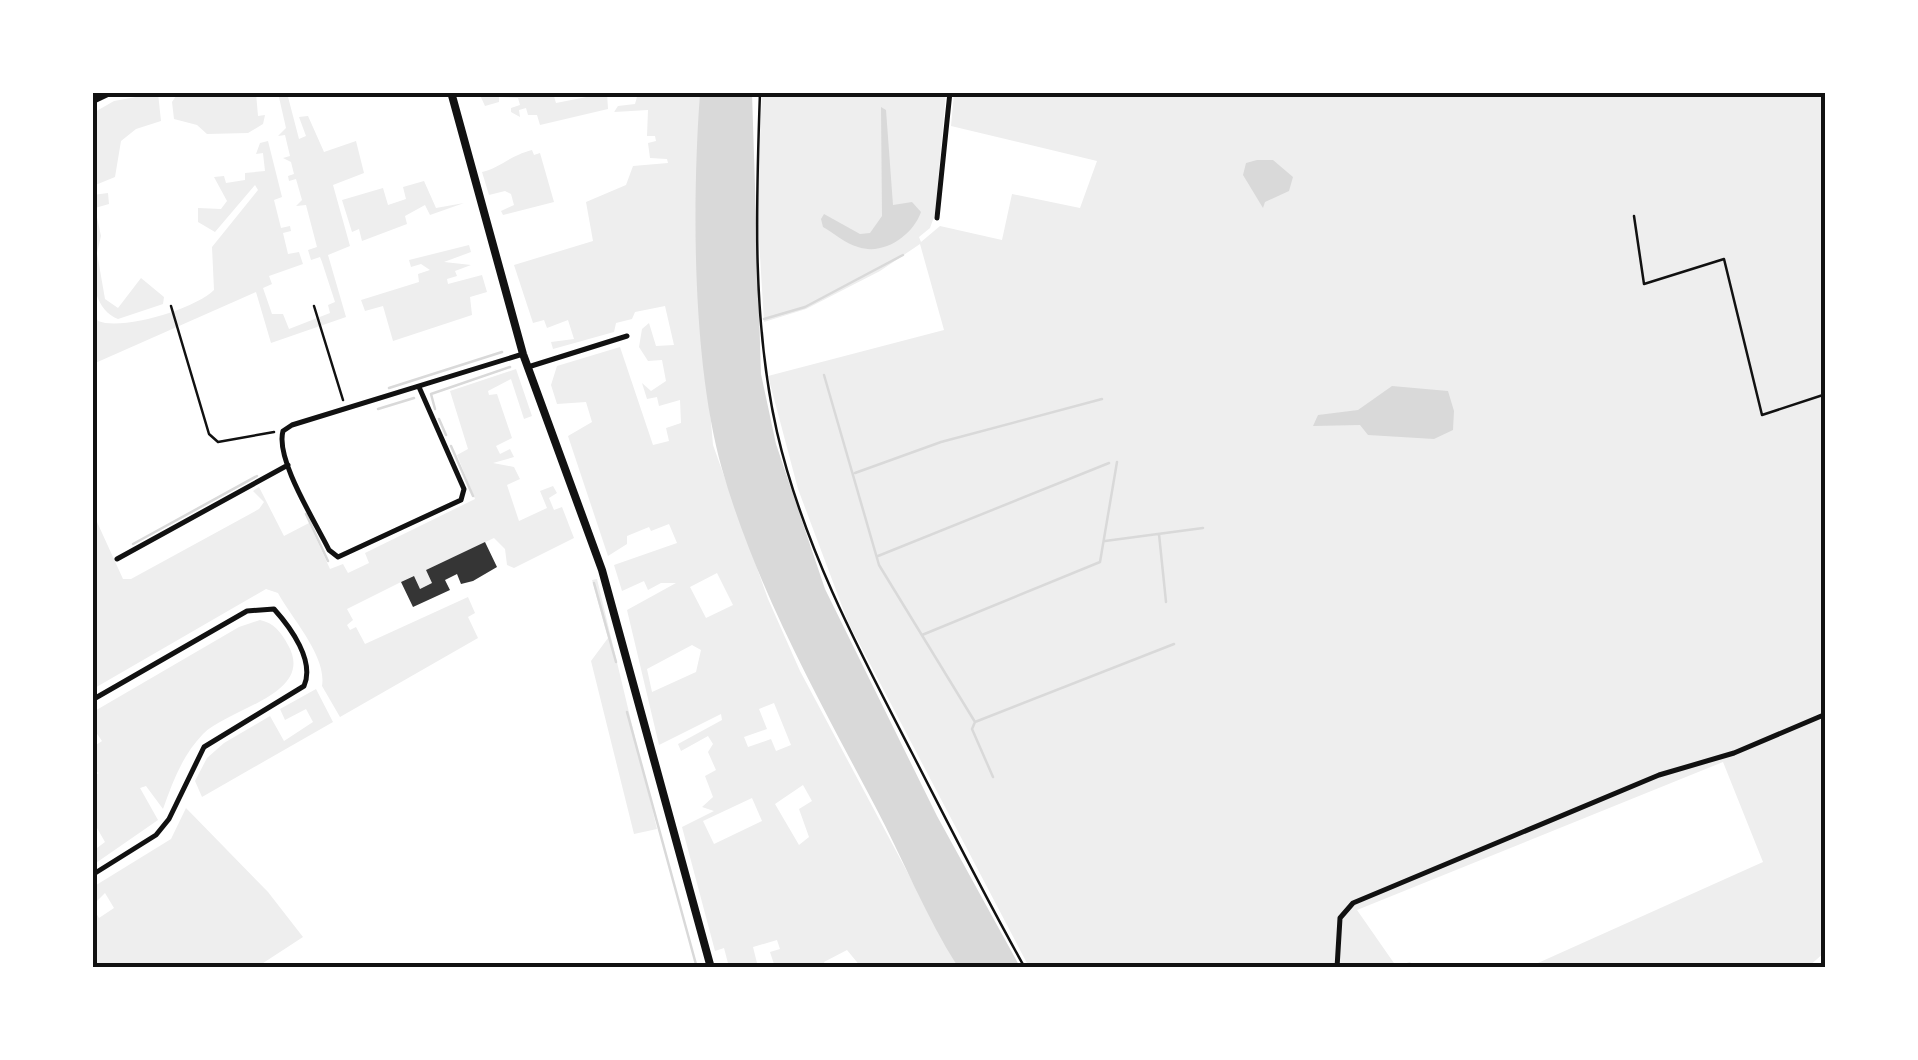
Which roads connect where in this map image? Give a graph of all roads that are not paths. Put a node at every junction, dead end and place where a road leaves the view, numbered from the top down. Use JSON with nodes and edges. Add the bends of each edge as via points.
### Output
{"nodes":[{"id":1,"x":112,"y":92,"type":"edge"},
{"id":2,"x":451,"y":92,"type":"edge"},
{"id":3,"x":950,"y":92,"type":"edge"},
{"id":4,"x":92,"y":102,"type":"edge"},
{"id":5,"x":938,"y":218,"type":"dead end"},
{"id":6,"x":628,"y":336,"type":"dead end"},
{"id":7,"x":524,"y":354,"type":"junction"},
{"id":8,"x":528,"y":367,"type":"junction"},
{"id":9,"x":419,"y":387,"type":"junction"},
{"id":10,"x":288,"y":465,"type":"junction"},
{"id":11,"x":117,"y":559,"type":"dead end"},
{"id":12,"x":92,"y":700,"type":"edge"},
{"id":13,"x":1826,"y":714,"type":"edge"},
{"id":14,"x":92,"y":876,"type":"edge"},
{"id":15,"x":711,"y":968,"type":"edge"},
{"id":16,"x":1337,"y":968,"type":"edge"}],
"edges":[{"from":1,"to":4,"type":"street"},
{"from":2,"to":7,"type":"main road"},
{"from":3,"to":5,"type":"street"},
{"from":6,"to":8,"type":"street"},
{"from":7,"to":8,"type":"main road"},
{"from":7,"to":9,"type":"street"},
{"from":8,"to":15,"type":"main road","via":[[602,570]]},
{"from":9,"to":10,"type":"street","via":[[292,425],[280,441]]},
{"from":9,"to":10,"type":"street","via":[[464,489],[462,500],[338,557]]},
{"from":10,"to":11,"type":"street"},
{"from":12,"to":14,"type":"street","via":[[262,607],[281,617],[308,664],[304,686],[204,747],[156,835]]},
{"from":13,"to":16,"type":"street","via":[[1353,903],[1340,918]]}]}
